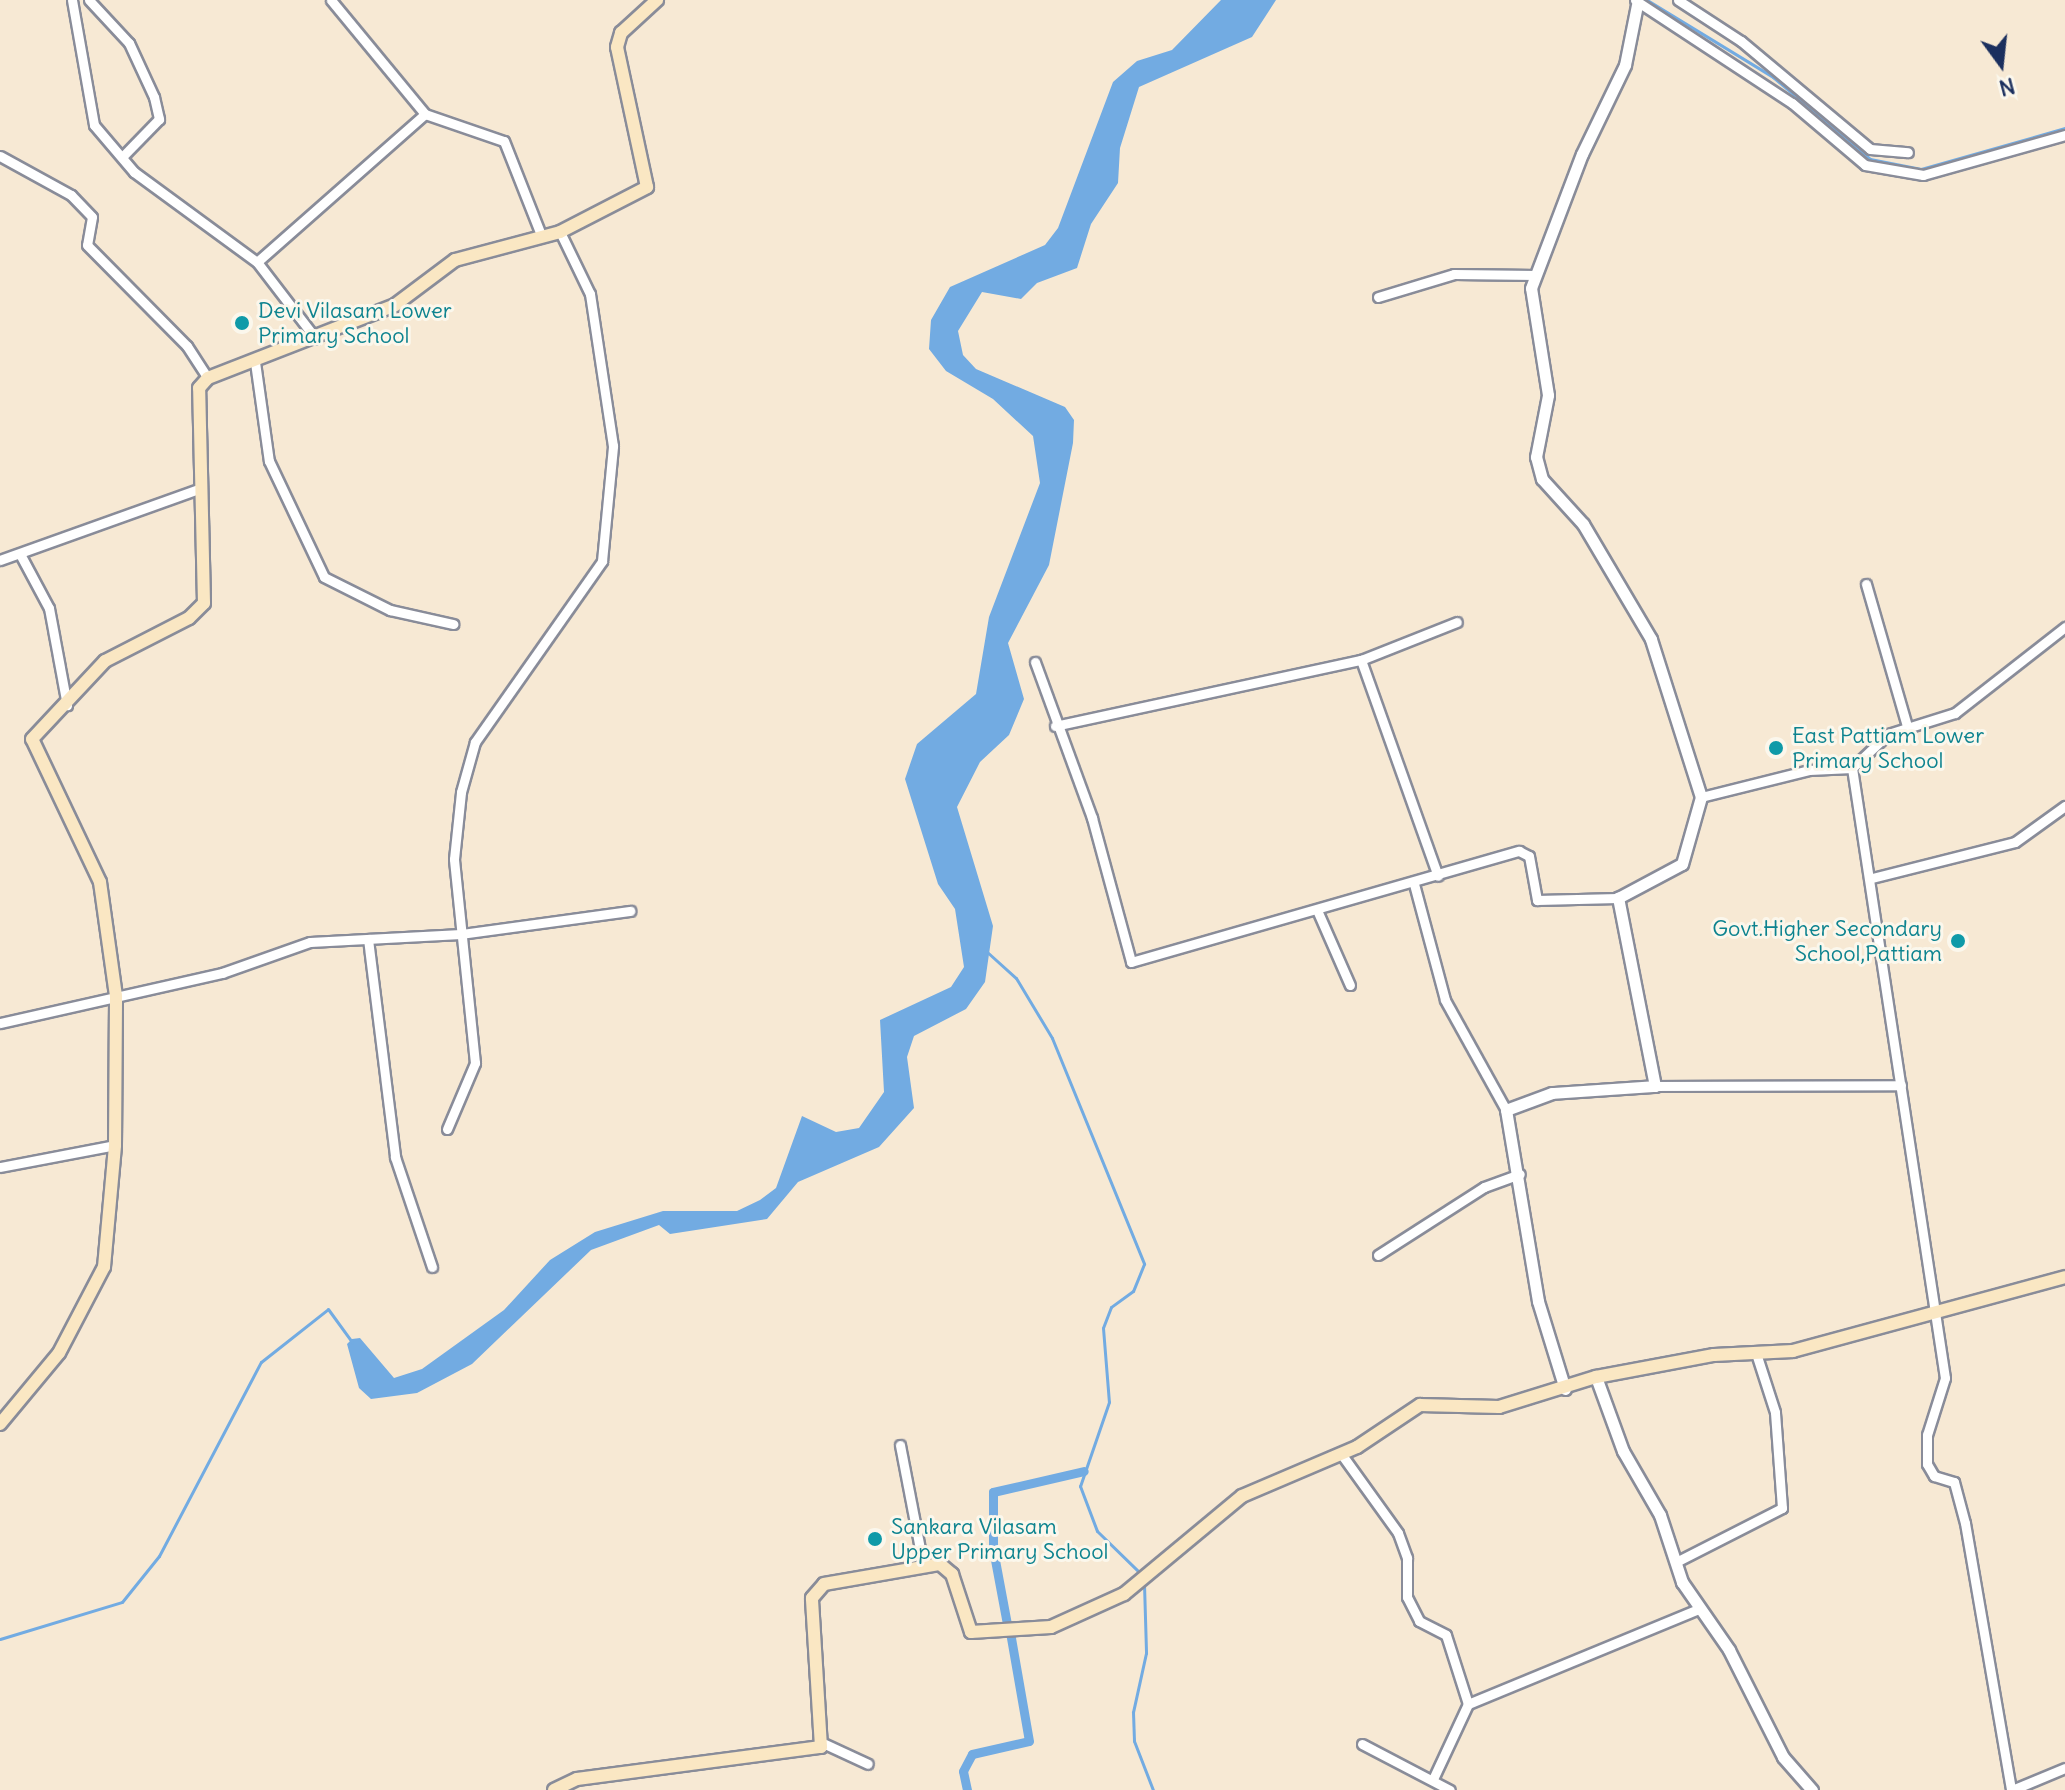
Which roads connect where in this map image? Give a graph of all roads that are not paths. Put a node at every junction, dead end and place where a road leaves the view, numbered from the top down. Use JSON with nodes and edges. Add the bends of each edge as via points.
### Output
{"nodes":[{"id":1,"x":72,"y":0,"type":"edge"},
{"id":2,"x":89,"y":0,"type":"edge"},
{"id":3,"x":331,"y":0,"type":"edge"},
{"id":4,"x":657,"y":0,"type":"edge"},
{"id":5,"x":1678,"y":0,"type":"edge"},
{"id":6,"x":1636,"y":3,"type":"edge"},
{"id":7,"x":425,"y":114,"type":"junction"},
{"id":8,"x":2065,"y":135,"type":"edge"},
{"id":9,"x":1908,"y":152,"type":"dead end"},
{"id":10,"x":125,"y":154,"type":"junction"},
{"id":11,"x":0,"y":156,"type":"edge"},
{"id":12,"x":560,"y":232,"type":"junction"},
{"id":13,"x":541,"y":235,"type":"junction"},
{"id":14,"x":257,"y":262,"type":"junction"},
{"id":15,"x":1536,"y":275,"type":"junction"},
{"id":16,"x":1378,"y":297,"type":"dead end"},
{"id":17,"x":316,"y":339,"type":"junction"},
{"id":18,"x":255,"y":362,"type":"junction"},
{"id":19,"x":208,"y":378,"type":"junction"},
{"id":20,"x":198,"y":489,"type":"junction"},
{"id":21,"x":20,"y":554,"type":"junction"},
{"id":22,"x":0,"y":560,"type":"edge"},
{"id":23,"x":1866,"y":584,"type":"dead end"},
{"id":24,"x":1457,"y":622,"type":"dead end"},
{"id":25,"x":453,"y":624,"type":"dead end"},
{"id":26,"x":2065,"y":627,"type":"edge"},
{"id":27,"x":1361,"y":660,"type":"junction"},
{"id":28,"x":1035,"y":662,"type":"dead end"},
{"id":29,"x":67,"y":705,"type":"junction"},
{"id":30,"x":1055,"y":726,"type":"junction"},
{"id":31,"x":1907,"y":726,"type":"junction"},
{"id":32,"x":1852,"y":768,"type":"junction"},
{"id":33,"x":1701,"y":797,"type":"junction"},
{"id":34,"x":2065,"y":806,"type":"edge"},
{"id":35,"x":1438,"y":876,"type":"junction"},
{"id":36,"x":1872,"y":878,"type":"junction"},
{"id":37,"x":1414,"y":884,"type":"junction"},
{"id":38,"x":1618,"y":898,"type":"junction"},
{"id":39,"x":1317,"y":910,"type":"junction"},
{"id":40,"x":630,"y":911,"type":"dead end"},
{"id":41,"x":461,"y":934,"type":"junction"},
{"id":42,"x":368,"y":939,"type":"junction"},
{"id":43,"x":1350,"y":985,"type":"dead end"},
{"id":44,"x":116,"y":996,"type":"junction"},
{"id":45,"x":0,"y":1023,"type":"edge"},
{"id":46,"x":1901,"y":1085,"type":"junction"},
{"id":47,"x":1655,"y":1086,"type":"junction"},
{"id":48,"x":1506,"y":1110,"type":"junction"},
{"id":49,"x":447,"y":1129,"type":"dead end"},
{"id":50,"x":115,"y":1145,"type":"junction"},
{"id":51,"x":0,"y":1167,"type":"edge"},
{"id":52,"x":1520,"y":1174,"type":"junction"},
{"id":53,"x":1378,"y":1255,"type":"dead end"},
{"id":54,"x":432,"y":1267,"type":"dead end"},
{"id":55,"x":2065,"y":1277,"type":"edge"},
{"id":56,"x":1935,"y":1318,"type":"junction"},
{"id":57,"x":1756,"y":1353,"type":"junction"},
{"id":58,"x":1596,"y":1377,"type":"junction"},
{"id":59,"x":1565,"y":1389,"type":"junction"},
{"id":60,"x":0,"y":1424,"type":"edge"},
{"id":61,"x":900,"y":1445,"type":"dead end"},
{"id":62,"x":1342,"y":1455,"type":"junction"},
{"id":63,"x":1676,"y":1562,"type":"junction"},
{"id":64,"x":923,"y":1565,"type":"junction"},
{"id":65,"x":1699,"y":1609,"type":"junction"},
{"id":66,"x":1468,"y":1704,"type":"junction"},
{"id":67,"x":825,"y":1744,"type":"junction"},
{"id":68,"x":1362,"y":1744,"type":"dead end"},
{"id":69,"x":868,"y":1764,"type":"dead end"},
{"id":70,"x":2065,"y":1768,"type":"edge"},
{"id":71,"x":1434,"y":1777,"type":"junction"},
{"id":72,"x":554,"y":1790,"type":"edge"},
{"id":73,"x":1450,"y":1790,"type":"edge"},
{"id":74,"x":1812,"y":1790,"type":"edge"},
{"id":75,"x":2012,"y":1790,"type":"edge"}],
"edges":[{"from":1,"to":10,"type":"street","via":[[94,125]]},
{"from":2,"to":10,"type":"street","via":[[129,43],[154,97],[159,119]]},
{"from":3,"to":7,"type":"street"},
{"from":4,"to":12,"type":"main road","via":[[621,33],[617,47],[647,187]]},
{"from":5,"to":9,"type":"street","via":[[1741,41],[1870,149]]},
{"from":6,"to":8,"type":"street","via":[[1792,103],[1865,165],[1923,175]]},
{"from":6,"to":15,"type":"street","via":[[1625,65]]},
{"from":7,"to":13,"type":"street","via":[[504,141]]},
{"from":7,"to":14,"type":"street"},
{"from":10,"to":14,"type":"street","via":[[134,172]]},
{"from":11,"to":19,"type":"street","via":[[71,195],[92,217],[87,245],[187,346]]},
{"from":12,"to":13,"type":"main road"},
{"from":12,"to":41,"type":"street","via":[[590,294],[613,446],[602,561],[475,742],[454,859]]},
{"from":13,"to":17,"type":"main road","via":[[455,260],[395,305]]},
{"from":14,"to":17,"type":"street"},
{"from":15,"to":16,"type":"street","via":[[1454,274]]},
{"from":15,"to":33,"type":"street","via":[[1529,308],[1548,395],[1537,469],[1583,524],[1651,639]]},
{"from":17,"to":18,"type":"main road"},
{"from":18,"to":19,"type":"main road"},
{"from":18,"to":25,"type":"street","via":[[269,461],[324,577],[390,610]]},
{"from":19,"to":20,"type":"main road","via":[[199,388]]},
{"from":20,"to":21,"type":"street"},
{"from":20,"to":29,"type":"main road","via":[[204,603],[189,618],[105,661]]},
{"from":21,"to":22,"type":"street"},
{"from":21,"to":29,"type":"street","via":[[49,608]]},
{"from":23,"to":31,"type":"street"},
{"from":24,"to":27,"type":"street"},
{"from":26,"to":31,"type":"street","via":[[1955,713]]},
{"from":27,"to":30,"type":"street"},
{"from":27,"to":35,"type":"street"},
{"from":28,"to":30,"type":"street"},
{"from":29,"to":44,"type":"main road","via":[[31,743],[100,882]]},
{"from":30,"to":39,"type":"street","via":[[1092,818],[1131,962]]},
{"from":31,"to":32,"type":"street"},
{"from":32,"to":33,"type":"street","via":[[1809,770]]},
{"from":32,"to":36,"type":"street"},
{"from":33,"to":38,"type":"street","via":[[1682,864]]},
{"from":34,"to":36,"type":"street","via":[[2015,842]]},
{"from":35,"to":37,"type":"street"},
{"from":35,"to":38,"type":"street","via":[[1519,851],[1529,856],[1537,900]]},
{"from":36,"to":46,"type":"street"},
{"from":37,"to":39,"type":"street"},
{"from":37,"to":48,"type":"street","via":[[1445,1000]]},
{"from":38,"to":47,"type":"street"},
{"from":39,"to":43,"type":"street"},
{"from":40,"to":41,"type":"street"},
{"from":41,"to":42,"type":"street"},
{"from":41,"to":49,"type":"street","via":[[475,1063]]},
{"from":42,"to":44,"type":"street","via":[[310,942],[222,973]]},
{"from":42,"to":54,"type":"street","via":[[395,1157]]},
{"from":44,"to":45,"type":"street"},
{"from":44,"to":50,"type":"main road"},
{"from":46,"to":47,"type":"street"},
{"from":46,"to":56,"type":"street"},
{"from":47,"to":48,"type":"street","via":[[1552,1093]]},
{"from":48,"to":52,"type":"street"},
{"from":50,"to":51,"type":"street"},
{"from":50,"to":60,"type":"main road","via":[[104,1267],[59,1353]]},
{"from":52,"to":53,"type":"street","via":[[1484,1187]]},
{"from":52,"to":59,"type":"street","via":[[1538,1301]]},
{"from":55,"to":56,"type":"main road"},
{"from":56,"to":57,"type":"main road","via":[[1793,1351]]},
{"from":56,"to":75,"type":"street","via":[[1945,1378],[1927,1435],[1927,1464],[1934,1476],[1954,1482],[1965,1523]]},
{"from":57,"to":58,"type":"main road"},
{"from":57,"to":63,"type":"street","via":[[1775,1412],[1782,1508]]},
{"from":58,"to":59,"type":"main road"},
{"from":58,"to":63,"type":"street"},
{"from":59,"to":62,"type":"main road","via":[[1499,1407],[1420,1405]]},
{"from":61,"to":64,"type":"street"},
{"from":62,"to":64,"type":"main road","via":[[1242,1496],[1142,1580],[1051,1627],[978,1635],[966,1625],[948,1568]]},
{"from":62,"to":66,"type":"street","via":[[1398,1533],[1407,1558],[1407,1597],[1419,1621],[1446,1635]]},
{"from":63,"to":65,"type":"street"},
{"from":64,"to":67,"type":"main road","via":[[816,1589]]},
{"from":65,"to":66,"type":"street"},
{"from":65,"to":74,"type":"street","via":[[1783,1757]]},
{"from":66,"to":71,"type":"street"},
{"from":67,"to":69,"type":"street"},
{"from":67,"to":72,"type":"main road","via":[[577,1779]]},
{"from":68,"to":71,"type":"street"},
{"from":70,"to":75,"type":"street"},
{"from":71,"to":73,"type":"street"}]}
